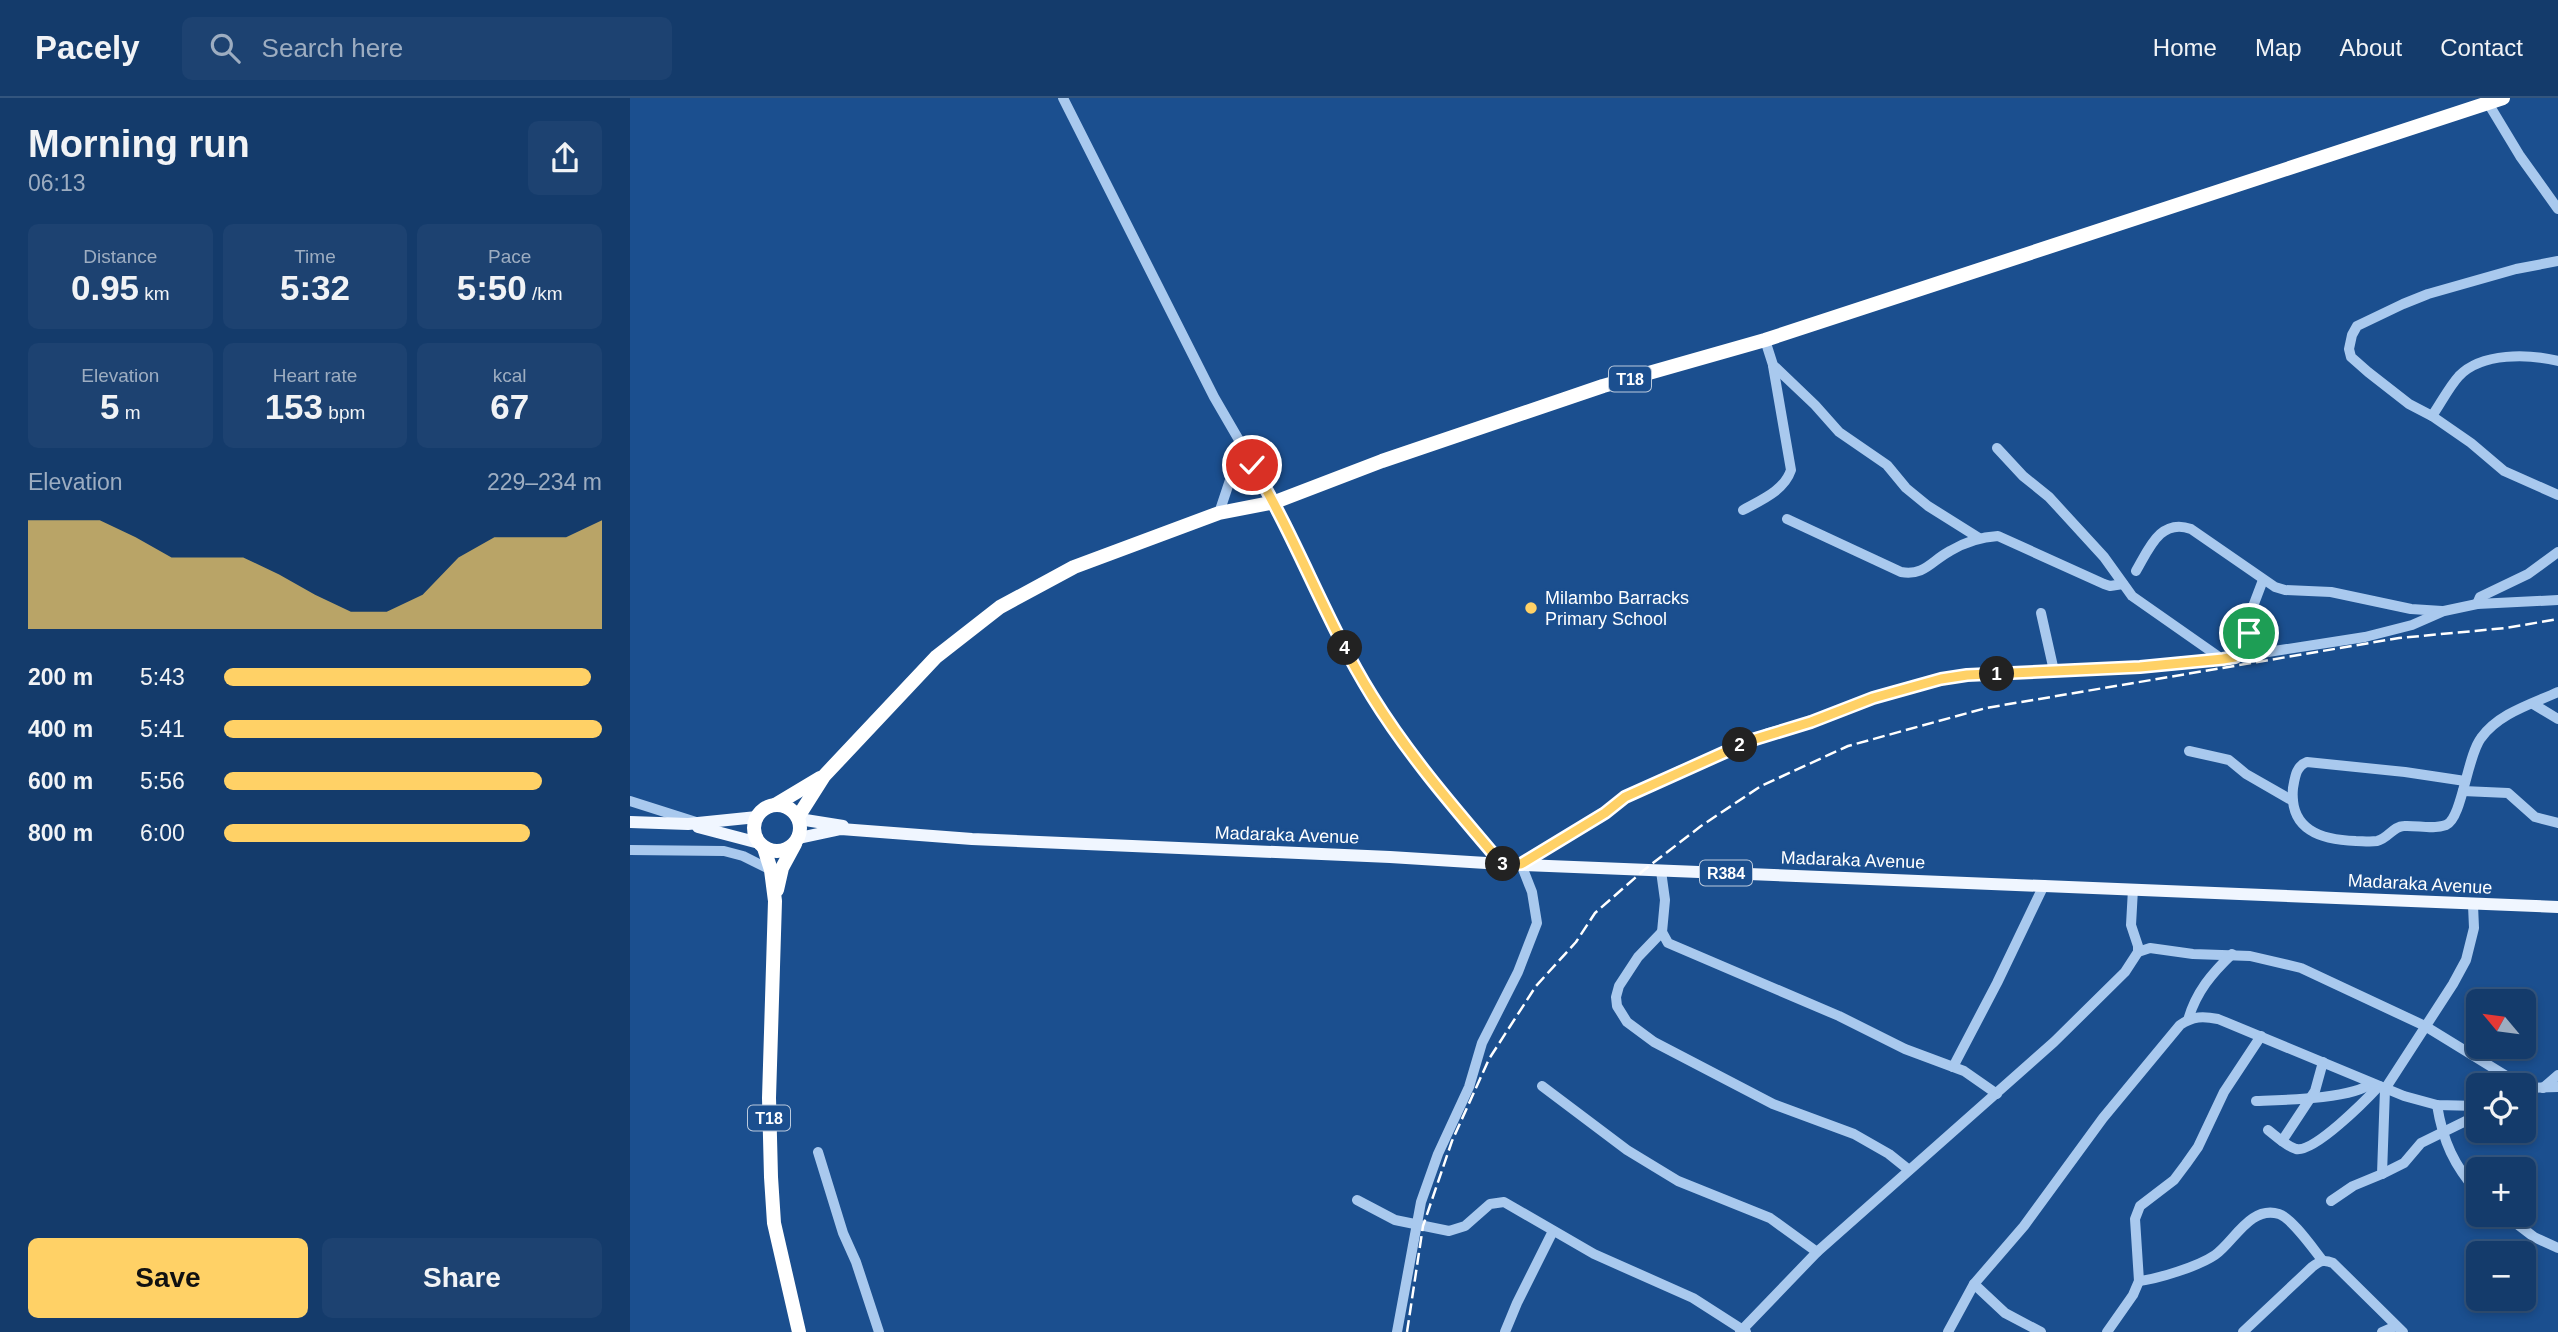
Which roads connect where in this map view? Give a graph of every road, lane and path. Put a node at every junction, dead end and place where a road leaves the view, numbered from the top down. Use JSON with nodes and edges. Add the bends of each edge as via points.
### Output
{"nodes":[{"id":1,"x":1063,"y":98,"type":"edge"},
{"id":2,"x":2503,"y":98,"type":"edge"},
{"id":3,"x":2488,"y":103,"type":"junction"},
{"id":4,"x":2558,"y":209,"type":"edge"},
{"id":5,"x":2558,"y":261,"type":"edge"},
{"id":6,"x":1765,"y":340,"type":"junction"},
{"id":7,"x":2558,"y":361,"type":"edge"},
{"id":8,"x":1773,"y":365,"type":"junction"},
{"id":9,"x":2432,"y":416,"type":"junction"},
{"id":10,"x":1242,"y":444,"type":"junction"},
{"id":11,"x":1997,"y":447,"type":"dead end"},
{"id":12,"x":2558,"y":495,"type":"edge"},
{"id":13,"x":1275,"y":502,"type":"junction"},
{"id":14,"x":1743,"y":510,"type":"dead end"},
{"id":15,"x":1219,"y":513,"type":"junction"},
{"id":16,"x":1787,"y":519,"type":"dead end"},
{"id":17,"x":1979,"y":538,"type":"junction"},
{"id":18,"x":2558,"y":552,"type":"edge"},
{"id":19,"x":2136,"y":571,"type":"dead end"},
{"id":20,"x":2263,"y":580,"type":"junction"},
{"id":21,"x":2123,"y":584,"type":"junction"},
{"id":22,"x":2558,"y":600,"type":"edge"},
{"id":23,"x":2477,"y":604,"type":"junction"},
{"id":24,"x":2444,"y":611,"type":"junction"},
{"id":25,"x":2041,"y":613,"type":"dead end"},
{"id":26,"x":2235,"y":657,"type":"junction"},
{"id":27,"x":2223,"y":659,"type":"junction"},
{"id":28,"x":2054,"y":671,"type":"junction"},
{"id":29,"x":2558,"y":692,"type":"edge"},
{"id":30,"x":2533,"y":704,"type":"junction"},
{"id":31,"x":2558,"y":719,"type":"edge"},
{"id":32,"x":2189,"y":751,"type":"dead end"},
{"id":33,"x":824,"y":776,"type":"junction"},
{"id":34,"x":2464,"y":786,"type":"junction"},
{"id":35,"x":630,"y":801,"type":"edge"},
{"id":36,"x":2293,"y":801,"type":"junction"},
{"id":37,"x":775,"y":805,"type":"junction"},
{"id":38,"x":757,"y":817,"type":"junction"},
{"id":39,"x":798,"y":818,"type":"junction"},
{"id":40,"x":630,"y":822,"type":"edge"},
{"id":41,"x":693,"y":823,"type":"junction"},
{"id":42,"x":2558,"y":823,"type":"edge"},
{"id":43,"x":895,"y":834,"type":"junction"},
{"id":44,"x":798,"y":840,"type":"junction"},
{"id":45,"x":762,"y":846,"type":"junction"},
{"id":46,"x":630,"y":850,"type":"edge"},
{"id":47,"x":1502,"y":864,"type":"junction"},
{"id":48,"x":1521,"y":864,"type":"junction"},
{"id":49,"x":771,"y":870,"type":"junction"},
{"id":50,"x":1661,"y":871,"type":"junction"},
{"id":51,"x":2044,"y":885,"type":"junction"},
{"id":52,"x":2133,"y":889,"type":"junction"},
{"id":53,"x":775,"y":901,"type":"junction"},
{"id":54,"x":2473,"y":905,"type":"junction"},
{"id":55,"x":2558,"y":908,"type":"edge"},
{"id":56,"x":1662,"y":932,"type":"junction"},
{"id":57,"x":2138,"y":952,"type":"junction"},
{"id":58,"x":2232,"y":954,"type":"junction"},
{"id":59,"x":2188,"y":1020,"type":"junction"},
{"id":60,"x":2425,"y":1026,"type":"junction"},
{"id":61,"x":2261,"y":1036,"type":"junction"},
{"id":62,"x":2323,"y":1062,"type":"junction"},
{"id":63,"x":1953,"y":1067,"type":"junction"},
{"id":64,"x":2501,"y":1073,"type":"edge"},
{"id":65,"x":2558,"y":1075,"type":"edge"},
{"id":66,"x":1542,"y":1086,"type":"dead end"},
{"id":67,"x":2378,"y":1086,"type":"junction"},
{"id":68,"x":2558,"y":1087,"type":"edge"},
{"id":69,"x":2536,"y":1088,"type":"edge"},
{"id":70,"x":2543,"y":1088,"type":"junction"},
{"id":71,"x":1997,"y":1094,"type":"junction"},
{"id":72,"x":2310,"y":1099,"type":"junction"},
{"id":73,"x":2256,"y":1101,"type":"dead end"},
{"id":74,"x":2437,"y":1105,"type":"junction"},
{"id":75,"x":2466,"y":1106,"type":"edge"},
{"id":76,"x":2466,"y":1121,"type":"edge"},
{"id":77,"x":2268,"y":1130,"type":"dead end"},
{"id":78,"x":2442,"y":1133,"type":"junction"},
{"id":79,"x":2282,"y":1141,"type":"junction"},
{"id":80,"x":818,"y":1152,"type":"dead end"},
{"id":81,"x":1909,"y":1170,"type":"junction"},
{"id":82,"x":2382,"y":1174,"type":"junction"},
{"id":83,"x":2466,"y":1177,"type":"edge"},
{"id":84,"x":1357,"y":1200,"type":"dead end"},
{"id":85,"x":2331,"y":1201,"type":"dead end"},
{"id":86,"x":1417,"y":1224,"type":"junction"},
{"id":87,"x":2521,"y":1227,"type":"edge"},
{"id":88,"x":1552,"y":1231,"type":"junction"},
{"id":89,"x":2558,"y":1248,"type":"edge"},
{"id":90,"x":1817,"y":1252,"type":"junction"},
{"id":91,"x":2323,"y":1261,"type":"junction"},
{"id":92,"x":2139,"y":1281,"type":"junction"},
{"id":93,"x":1974,"y":1284,"type":"junction"},
{"id":94,"x":2400,"y":1329,"type":"edge"},
{"id":95,"x":1743,"y":1331,"type":"edge"},
{"id":96,"x":799,"y":1332,"type":"edge"},
{"id":97,"x":879,"y":1332,"type":"edge"},
{"id":98,"x":1397,"y":1332,"type":"edge"},
{"id":99,"x":1505,"y":1332,"type":"edge"},
{"id":100,"x":1948,"y":1332,"type":"edge"},
{"id":101,"x":2041,"y":1332,"type":"edge"},
{"id":102,"x":2107,"y":1332,"type":"edge"},
{"id":103,"x":2244,"y":1332,"type":"edge"},
{"id":104,"x":2382,"y":1332,"type":"edge"}],
"edges":[{"from":1,"to":10,"type":"street"},
{"from":2,"to":3,"type":"highway","number":"T18"},
{"from":3,"to":4,"type":"street"},
{"from":3,"to":6,"type":"highway","number":"T18"},
{"from":5,"to":9,"type":"street","via":[[2428,294],[2357,326],[2351,357],[2409,404]]},
{"from":6,"to":8,"type":"street"},
{"from":6,"to":13,"type":"highway","number":"T18","via":[[1603,386]]},
{"from":7,"to":9,"type":"street","via":[[2526,356],[2478,364],[2459,377]]},
{"from":8,"to":14,"type":"street","via":[[1791,470],[1777,490]]},
{"from":8,"to":17,"type":"street","via":[[1839,432],[1887,465],[1916,498]]},
{"from":9,"to":12,"type":"street","via":[[2504,471]]},
{"from":10,"to":13,"type":"street"},
{"from":10,"to":15,"type":"street"},
{"from":11,"to":21,"type":"street","via":[[2049,497]]},
{"from":13,"to":15,"type":"highway","number":"T18"},
{"from":13,"to":47,"type":"street","via":[[1371,695],[1401,741]]},
{"from":15,"to":33,"type":"highway","number":"T18","via":[[1074,567],[1000,607],[936,657]]},
{"from":16,"to":17,"type":"street","via":[[1912,574]]},
{"from":17,"to":21,"type":"street","via":[[1998,537],[2104,584]]},
{"from":18,"to":23,"type":"street","via":[[2528,574],[2480,597]]},
{"from":19,"to":20,"type":"street","via":[[2163,531],[2180,525]]},
{"from":20,"to":24,"type":"street","via":[[2285,590],[2331,592]]},
{"from":20,"to":26,"type":"street","via":[[2252,609],[2251,628],[2236,647]]},
{"from":21,"to":27,"type":"street","via":[[2140,602]]},
{"from":22,"to":23,"type":"street"},
{"from":23,"to":24,"type":"street"},
{"from":24,"to":26,"type":"street","via":[[2365,637]]},
{"from":25,"to":28,"type":"street"},
{"from":26,"to":27,"type":"street"},
{"from":27,"to":28,"type":"street"},
{"from":28,"to":48,"type":"street","via":[[1941,679],[1768,733],[1625,797]]},
{"from":29,"to":30,"type":"street"},
{"from":30,"to":31,"type":"street"},
{"from":30,"to":34,"type":"street","via":[[2509,714],[2482,736]]},
{"from":32,"to":36,"type":"street","via":[[2229,760],[2245,775]]},
{"from":33,"to":37,"type":"highway","number":"T18"},
{"from":33,"to":39,"type":"highway","number":"T18"},
{"from":34,"to":36,"type":"street","via":[[2405,772],[2307,762],[2297,772]]},
{"from":34,"to":36,"type":"street","via":[[2454,819],[2447,824],[2398,827],[2379,841],[2344,841],[2308,830]]},
{"from":34,"to":42,"type":"street","via":[[2508,793],[2535,817]]},
{"from":35,"to":41,"type":"street"},
{"from":37,"to":38,"type":"highway","number":"T18"},
{"from":37,"to":39,"type":"highway","via":[[792,810]]},
{"from":38,"to":41,"type":"main road"},
{"from":38,"to":45,"type":"highway","number":"T18","via":[[754,831]]},
{"from":39,"to":43,"type":"main road","number":"R384"},
{"from":39,"to":44,"type":"highway","number":"T18"},
{"from":40,"to":41,"type":"main road"},
{"from":41,"to":45,"type":"main road"},
{"from":43,"to":44,"type":"main road","number":"R384","via":[[841,829]]},
{"from":43,"to":47,"type":"main road","name":"Madaraka Avenue","number":"R384"},
{"from":44,"to":45,"type":"highway","via":[[778,852]]},
{"from":44,"to":53,"type":"highway","number":"T18","via":[[782,868]]},
{"from":45,"to":49,"type":"highway","number":"T18"},
{"from":46,"to":49,"type":"street","via":[[724,851]]},
{"from":47,"to":48,"type":"main road","name":"Madaraka Avenue","number":"R384"},
{"from":48,"to":50,"type":"main road","name":"Madaraka Avenue","number":"R384"},
{"from":48,"to":86,"type":"street","via":[[1532,892],[1536,923],[1438,1154]]},
{"from":49,"to":53,"type":"highway","number":"T18"},
{"from":50,"to":51,"type":"main road","name":"Madaraka Avenue","number":"R384"},
{"from":50,"to":56,"type":"street","via":[[1665,900]]},
{"from":51,"to":52,"type":"main road","name":"Madaraka Avenue","number":"R384"},
{"from":51,"to":63,"type":"street"},
{"from":52,"to":54,"type":"main road","name":"Madaraka Avenue","number":"R384"},
{"from":52,"to":57,"type":"street","via":[[2131,925]]},
{"from":53,"to":96,"type":"highway","number":"T18","via":[[771,1177],[774,1223]]},
{"from":54,"to":55,"type":"main road","name":"Madaraka Avenue","number":"R384"},
{"from":54,"to":60,"type":"street","via":[[2474,928],[2466,960]]},
{"from":56,"to":63,"type":"street","via":[[1673,946]]},
{"from":56,"to":81,"type":"street","via":[[1637,957],[1619,986],[1617,1006],[1628,1022],[1654,1042],[1773,1104],[1854,1134]]},
{"from":57,"to":58,"type":"street","via":[[2150,948]]},
{"from":57,"to":71,"type":"street","via":[[2125,972]]},
{"from":58,"to":59,"type":"street","via":[[2195,998]]},
{"from":58,"to":60,"type":"street","via":[[2301,968]]},
{"from":59,"to":61,"type":"street","via":[[2202,1016],[2218,1019]]},
{"from":59,"to":93,"type":"street","via":[[2103,1118],[2024,1226]]},
{"from":60,"to":64,"type":"street"},
{"from":60,"to":67,"type":"street"},
{"from":61,"to":62,"type":"street"},
{"from":61,"to":92,"type":"street","via":[[2224,1092],[2186,1164],[2174,1180],[2140,1206],[2135,1219]]},
{"from":62,"to":67,"type":"street"},
{"from":62,"to":72,"type":"street"},
{"from":63,"to":71,"type":"street"},
{"from":65,"to":70,"type":"street"},
{"from":66,"to":90,"type":"street","via":[[1627,1150],[1678,1181],[1770,1218]]},
{"from":67,"to":72,"type":"street"},
{"from":67,"to":74,"type":"street"},
{"from":67,"to":79,"type":"street","via":[[2316,1142],[2300,1149]]},
{"from":67,"to":82,"type":"street"},
{"from":68,"to":70,"type":"street"},
{"from":69,"to":70,"type":"street"},
{"from":71,"to":81,"type":"street"},
{"from":72,"to":73,"type":"street"},
{"from":72,"to":79,"type":"street"},
{"from":74,"to":75,"type":"street"},
{"from":74,"to":78,"type":"street"},
{"from":76,"to":78,"type":"street"},
{"from":77,"to":79,"type":"street"},
{"from":78,"to":82,"type":"street","via":[[2421,1143],[2404,1163]]},
{"from":78,"to":83,"type":"street"},
{"from":80,"to":97,"type":"street"},
{"from":81,"to":90,"type":"street"},
{"from":82,"to":85,"type":"street"},
{"from":84,"to":86,"type":"street","via":[[1386,1217]]},
{"from":86,"to":88,"type":"street","via":[[1435,1230],[1458,1229],[1490,1205],[1504,1202]]},
{"from":86,"to":98,"type":"street"},
{"from":87,"to":89,"type":"street"},
{"from":88,"to":95,"type":"street","via":[[1693,1298]]},
{"from":88,"to":99,"type":"street"},
{"from":90,"to":95,"type":"street"},
{"from":91,"to":92,"type":"street","via":[[2285,1217],[2273,1213],[2250,1220],[2214,1256]]},
{"from":91,"to":94,"type":"street","via":[[2333,1264]]},
{"from":91,"to":103,"type":"street"},
{"from":92,"to":102,"type":"street"},
{"from":93,"to":100,"type":"street"},
{"from":93,"to":101,"type":"street","via":[[2005,1313]]},
{"from":94,"to":104,"type":"street"}]}
